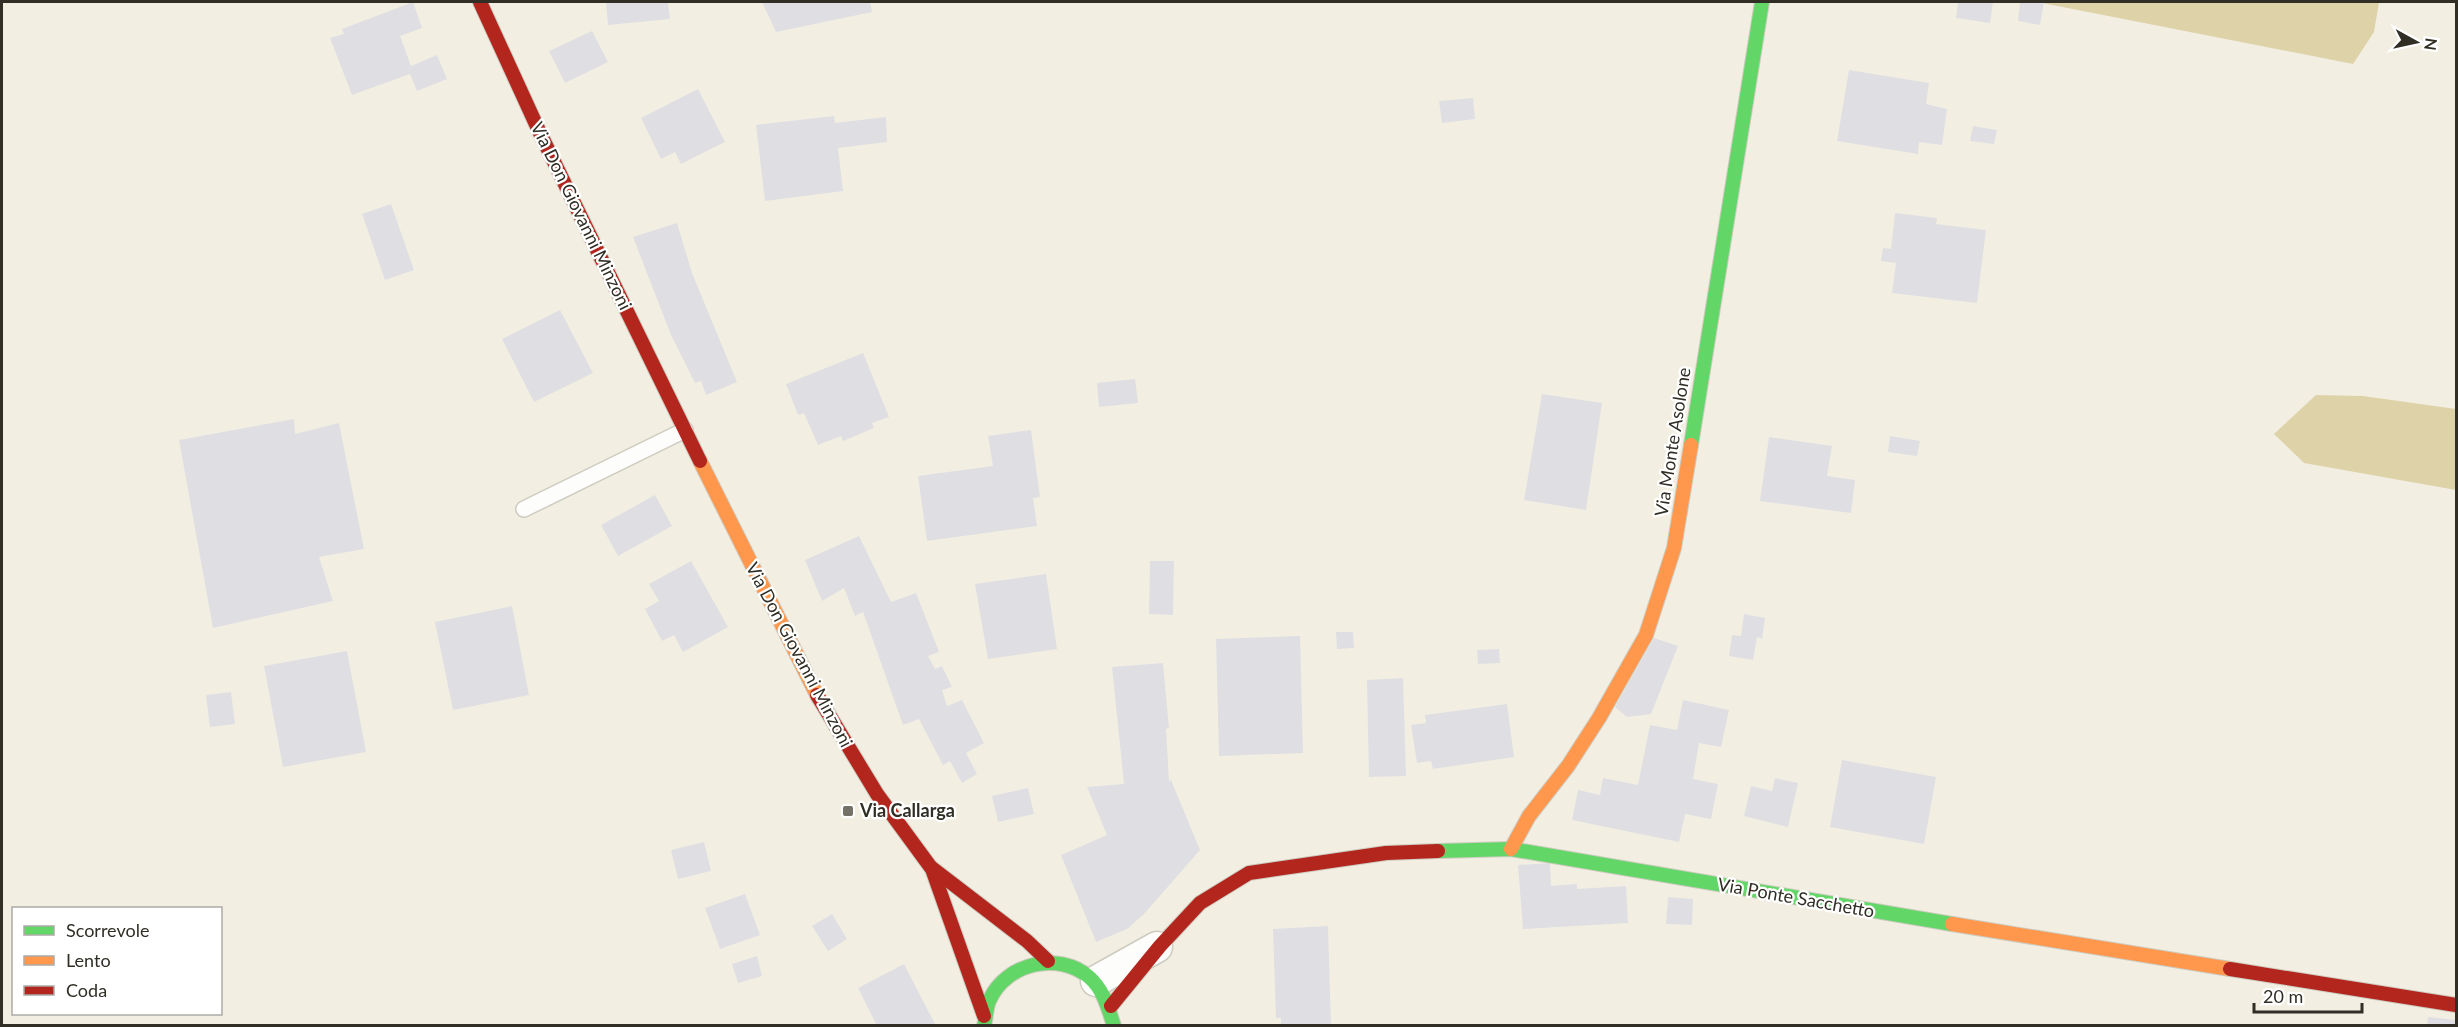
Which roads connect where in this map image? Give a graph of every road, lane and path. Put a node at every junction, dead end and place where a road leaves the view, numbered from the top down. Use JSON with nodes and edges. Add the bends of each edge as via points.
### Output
{"nodes":[{"id":1,"x":480,"y":2,"type":"edge"},
{"id":2,"x":1762,"y":2,"type":"edge"},
{"id":3,"x":685,"y":430,"type":"junction"},
{"id":4,"x":524,"y":510,"type":"dead end"},
{"id":5,"x":1511,"y":849,"type":"junction"},
{"id":6,"x":932,"y":868,"type":"junction"},
{"id":7,"x":1160,"y":946,"type":"joint"},
{"id":8,"x":1048,"y":962,"type":"junction"},
{"id":9,"x":2457,"y":1005,"type":"edge"},
{"id":10,"x":1110,"y":1013,"type":"edge"},
{"id":11,"x":984,"y":1021,"type":"edge"}],
"edges":[{"from":1,"to":3,"type":"street","name":"Via Don Giovanni Minzoni"},
{"from":2,"to":5,"type":"street","name":"Via Monte Asolone","via":[[1674,548],[1663,591],[1646,635],[1601,717],[1517,834]]},
{"from":3,"to":4,"type":"lane"},
{"from":3,"to":6,"type":"street","name":"Via Don Giovanni Minzoni","via":[[840,738]]},
{"from":5,"to":7,"type":"street","name":"Via Ponte Sacchetto","via":[[1386,854],[1249,873],[1200,903]]},
{"from":5,"to":9,"type":"street","name":"Via Ponte Sacchetto"},
{"from":6,"to":8,"type":"street","via":[[1027,941]]},
{"from":6,"to":11,"type":"street"},
{"from":7,"to":10,"type":"street","name":"Via Ponte Sacchetto"},
{"from":8,"to":10,"type":"street","via":[[1082,970]]},
{"from":8,"to":11,"type":"street","via":[[1026,966],[1006,977],[992,994]]}]}
